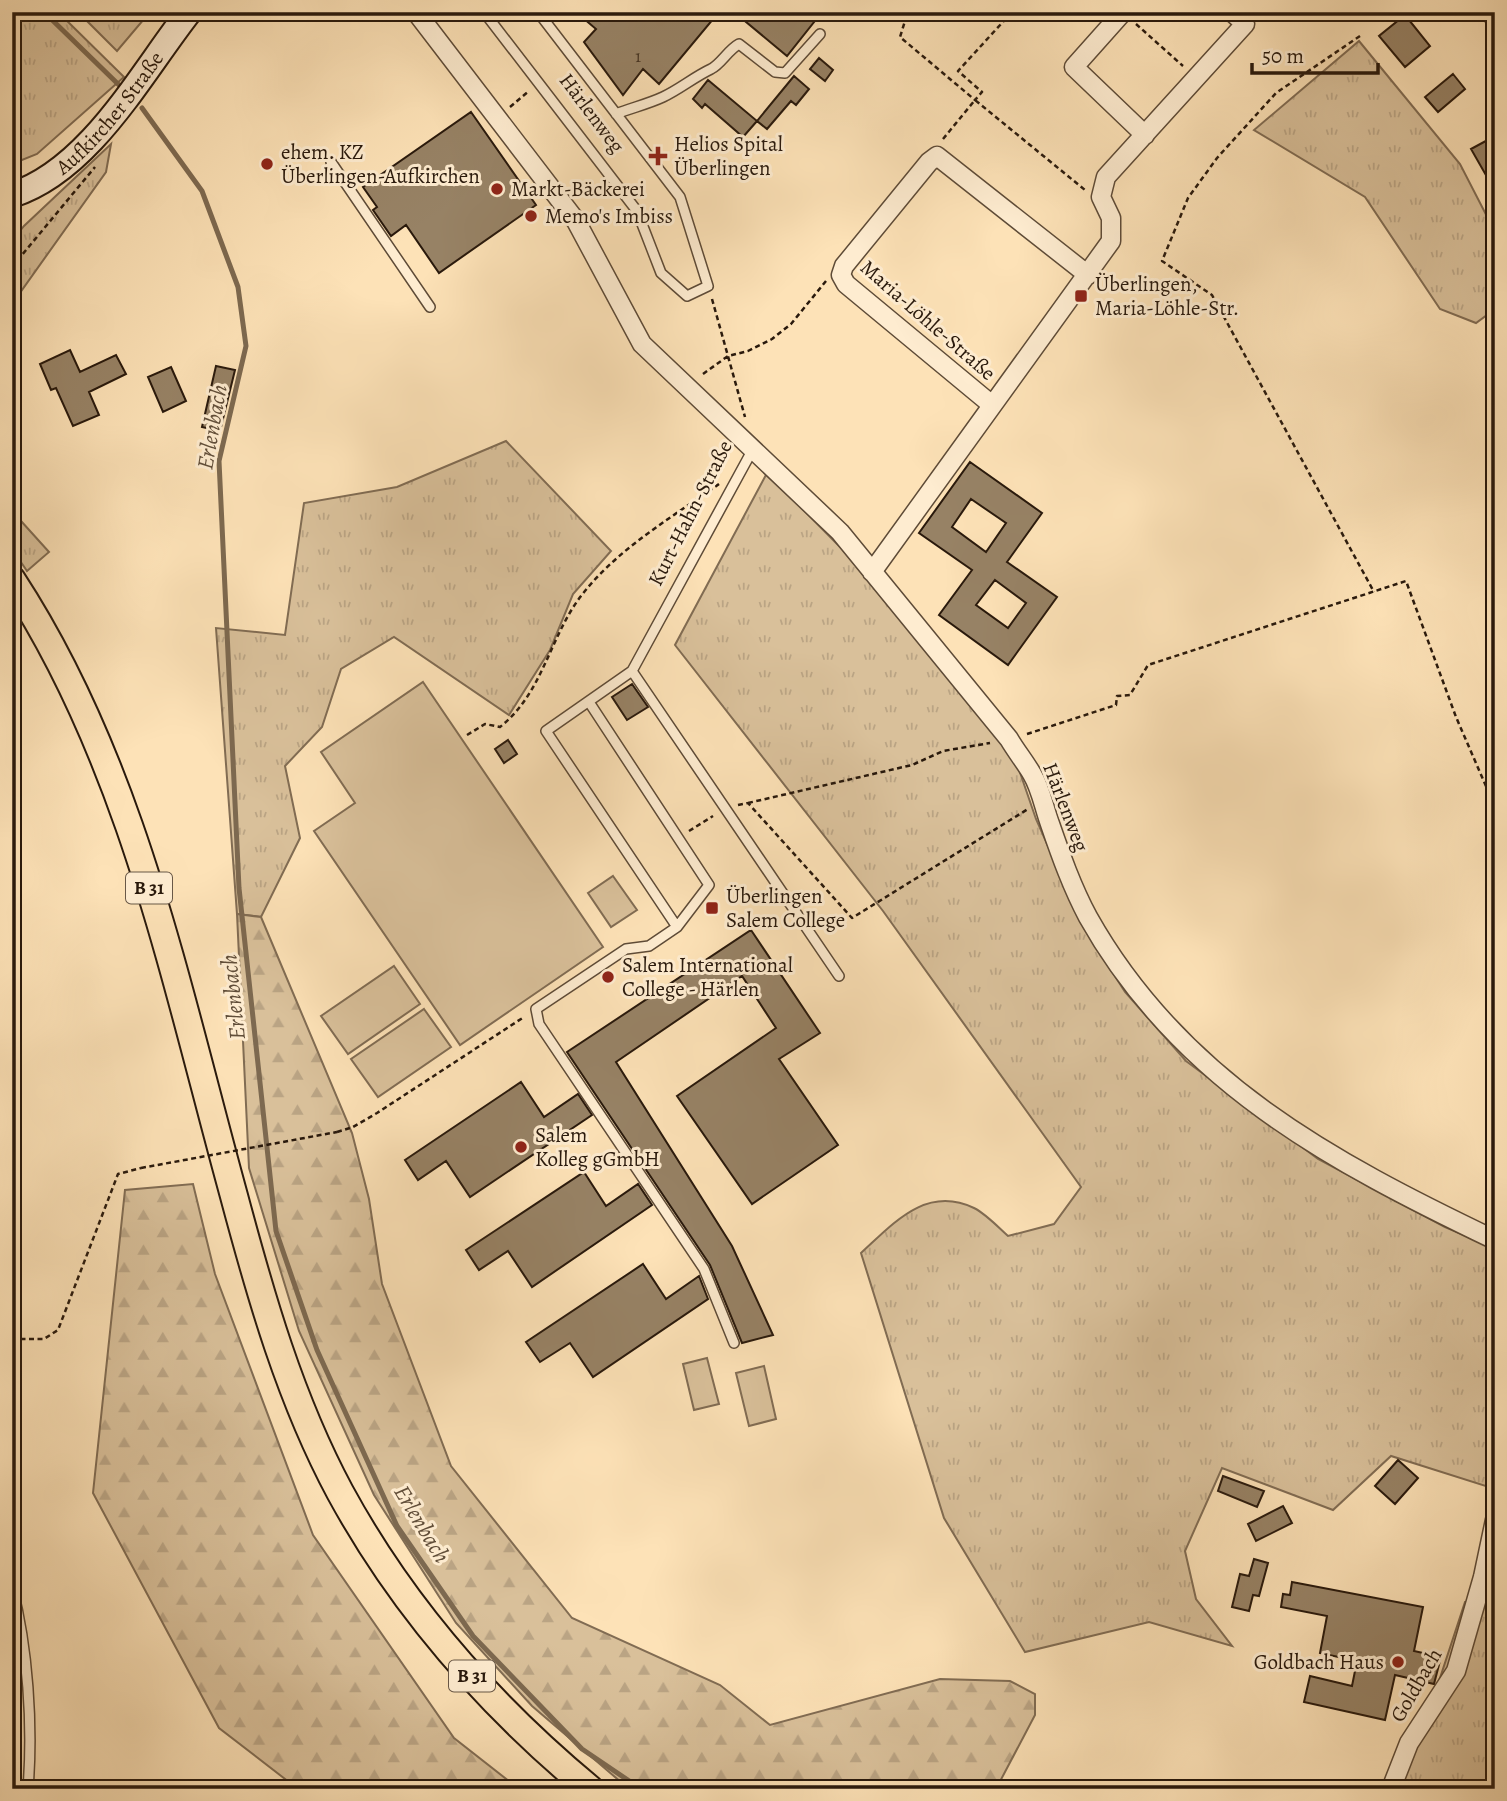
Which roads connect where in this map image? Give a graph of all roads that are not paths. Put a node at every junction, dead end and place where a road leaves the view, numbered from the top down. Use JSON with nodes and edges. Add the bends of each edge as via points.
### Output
{"nodes":[{"id":1,"x":189,"y":12,"type":"edge"},
{"id":2,"x":416,"y":12,"type":"edge"},
{"id":3,"x":484,"y":12,"type":"edge"},
{"id":4,"x":538,"y":12,"type":"edge"},
{"id":5,"x":1233,"y":12,"type":"edge"},
{"id":6,"x":1489,"y":12,"type":"edge"},
{"id":7,"x":1123,"y":13,"type":"edge"},
{"id":8,"x":1495,"y":19,"type":"edge"},
{"id":9,"x":820,"y":34,"type":"dead end"},
{"id":10,"x":616,"y":114,"type":"junction"},
{"id":11,"x":1145,"y":135,"type":"junction"},
{"id":12,"x":331,"y":162,"type":"dead end"},
{"id":13,"x":12,"y":195,"type":"edge"},
{"id":14,"x":1088,"y":275,"type":"junction"},
{"id":15,"x":430,"y":307,"type":"dead end"},
{"id":16,"x":992,"y":405,"type":"junction"},
{"id":17,"x":754,"y":447,"type":"junction"},
{"id":18,"x":872,"y":572,"type":"junction"},
{"id":19,"x":12,"y":580,"type":"edge"},
{"id":20,"x":632,"y":671,"type":"junction"},
{"id":21,"x":589,"y":702,"type":"junction"},
{"id":22,"x":677,"y":927,"type":"junction"},
{"id":23,"x":839,"y":976,"type":"dead end"},
{"id":24,"x":1495,"y":1240,"type":"edge"},
{"id":25,"x":734,"y":1343,"type":"dead end"},
{"id":26,"x":1495,"y":1520,"type":"edge"},
{"id":27,"x":12,"y":1587,"type":"edge"},
{"id":28,"x":28,"y":1789,"type":"edge"},
{"id":29,"x":590,"y":1789,"type":"edge"},
{"id":30,"x":1391,"y":1789,"type":"edge"}],
"edges":[{"from":1,"to":13,"type":"street","name":"Aufkircher Straße","via":[[89,142],[50,176]]},
{"from":2,"to":17,"type":"street","name":"Kurt-Hahn-Straße","via":[[576,221],[642,344]]},
{"from":3,"to":10,"type":"lane","name":"Härlenweg","via":[[637,211],[661,273],[687,296],[708,286],[680,197]]},
{"from":4,"to":10,"type":"lane","name":"Härlenweg"},
{"from":5,"to":11,"type":"street","via":[[1245,24]]},
{"from":6,"to":8,"type":"street"},
{"from":7,"to":11,"type":"street","via":[[1074,67]]},
{"from":9,"to":10,"type":"lane","via":[[785,73],[775,72],[739,44],[714,68],[697,74],[682,87]]},
{"from":11,"to":14,"type":"street","name":"Maria-Löhle-Straße","via":[[1106,177],[1101,197],[1111,218],[1111,241]]},
{"from":12,"to":15,"type":"lane"},
{"from":14,"to":16,"type":"street","name":"Maria-Löhle-Straße"},
{"from":14,"to":16,"type":"street","name":"Maria-Löhle-Straße","via":[[937,156],[853,256],[841,275],[846,284]]},
{"from":16,"to":18,"type":"street","name":"Maria-Löhle-Straße"},
{"from":17,"to":18,"type":"street","name":"Härlenweg"},
{"from":17,"to":20,"type":"lane","name":"Kurt-Hahn-Straße"},
{"from":18,"to":24,"type":"street","name":"Härlenweg","via":[[1009,739],[1033,776],[1066,872],[1089,917],[1135,989],[1199,1060],[1302,1139],[1348,1167]]},
{"from":19,"to":29,"type":"main road","number":"B 31","via":[[76,694],[122,805],[174,975],[263,1305],[334,1480],[372,1548],[455,1657],[512,1719]]},
{"from":20,"to":21,"type":"lane","name":"Kurt-Hahn-Straße"},
{"from":20,"to":23,"type":"lane"},
{"from":21,"to":22,"type":"lane","via":[[709,885]]},
{"from":21,"to":22,"type":"lane","name":"Kurt-Hahn-Straße","via":[[546,731]]},
{"from":22,"to":25,"type":"lane","via":[[649,946],[626,950],[536,1009],[539,1024],[704,1269]]},
{"from":26,"to":30,"type":"street","name":"Goldbach","via":[[1456,1671],[1409,1743]]},
{"from":27,"to":28,"type":"lane","via":[[20,1616],[31,1752]]}]}
